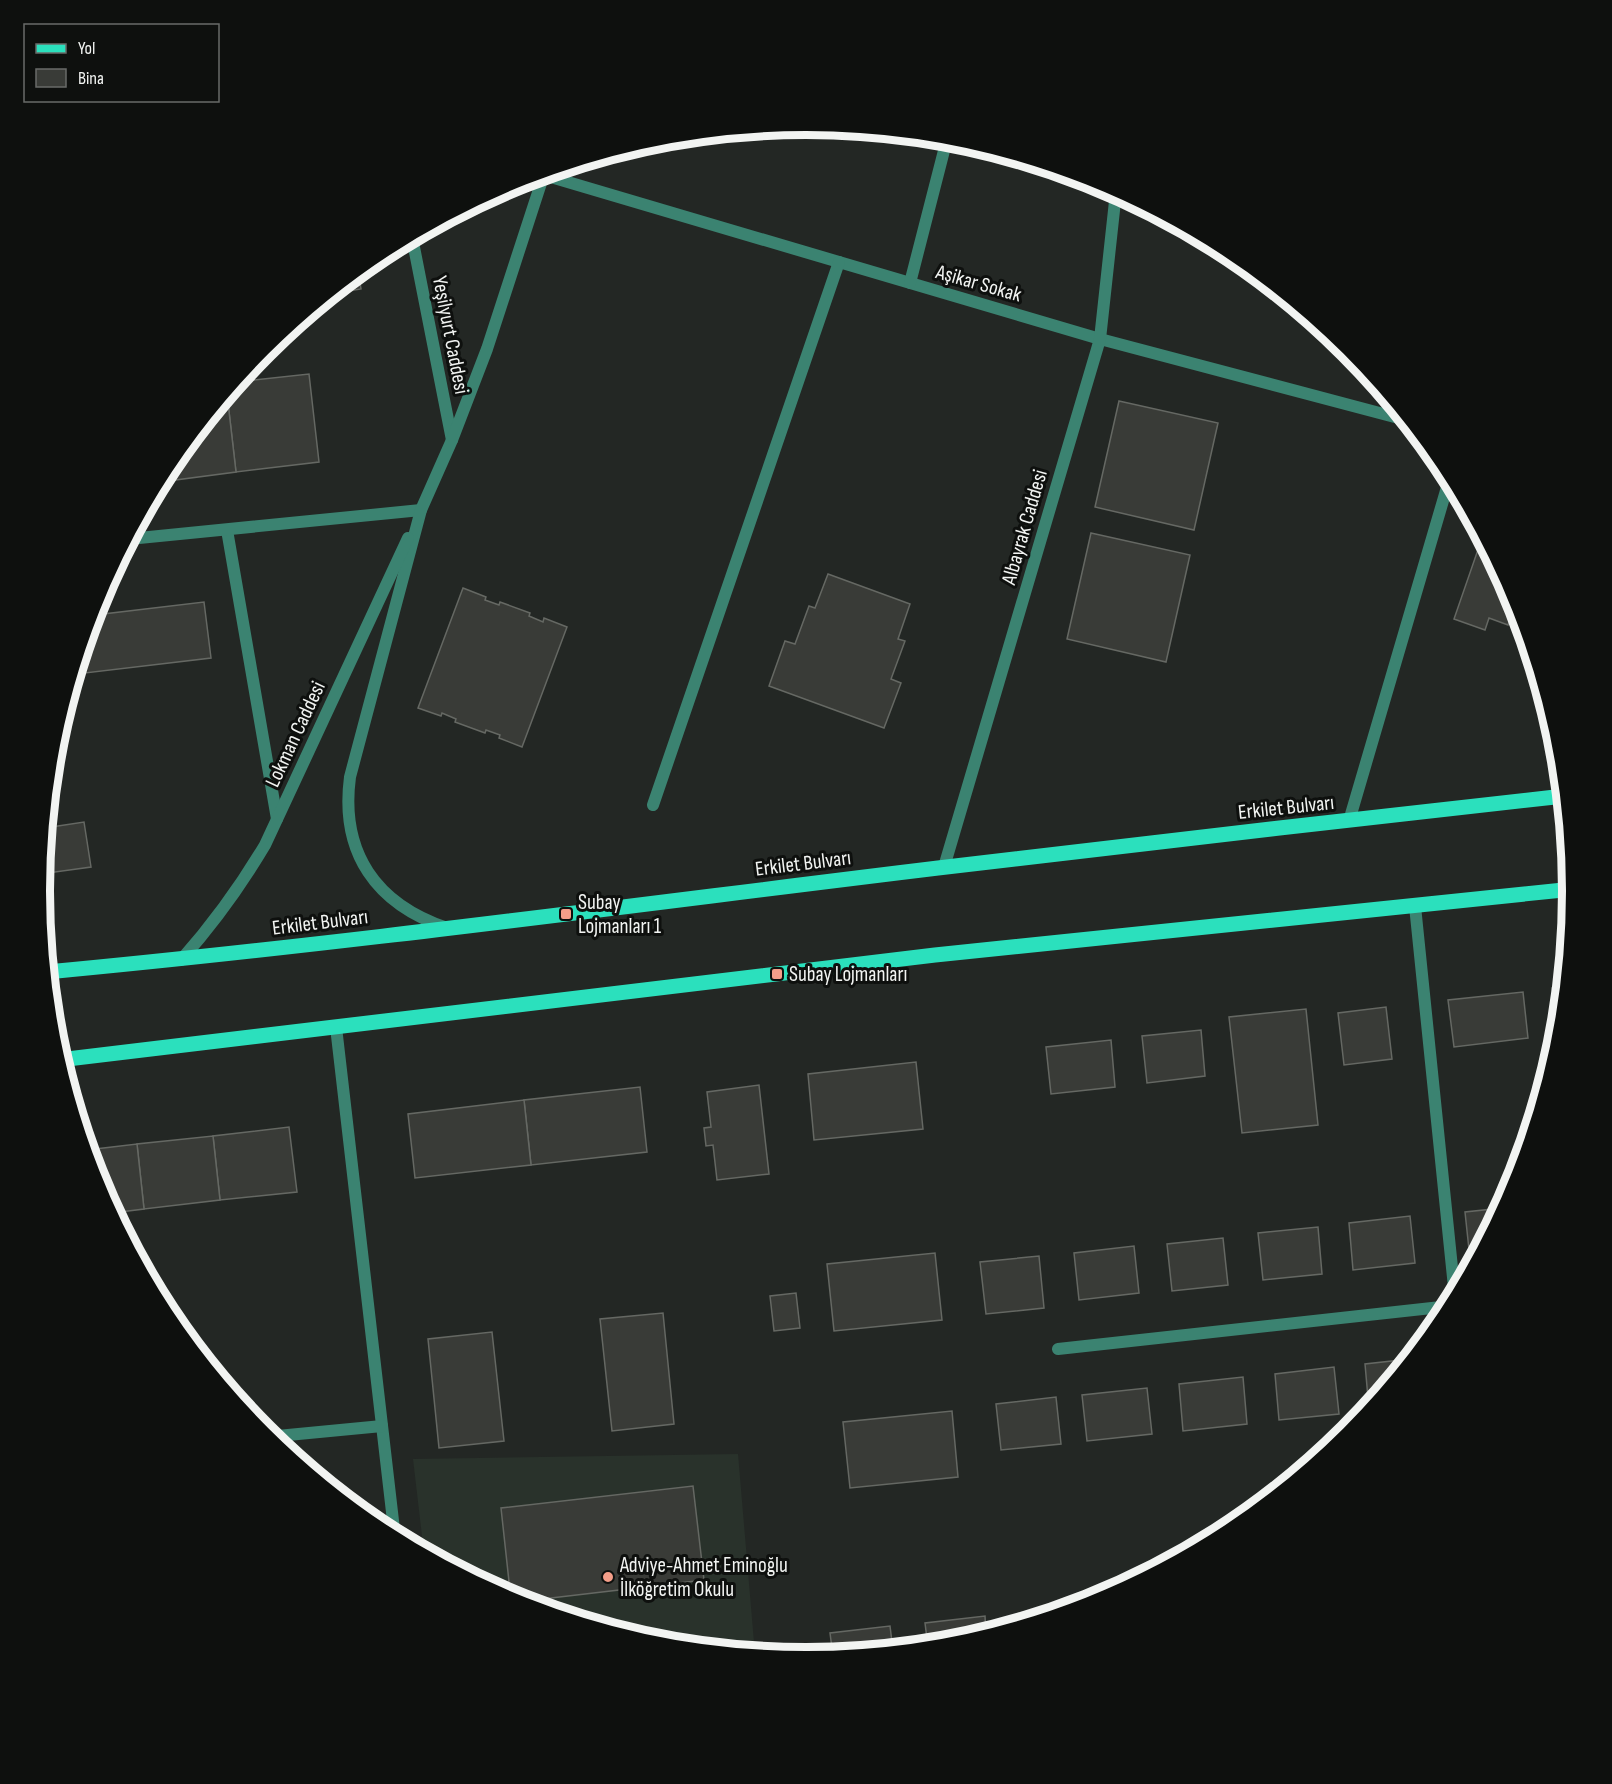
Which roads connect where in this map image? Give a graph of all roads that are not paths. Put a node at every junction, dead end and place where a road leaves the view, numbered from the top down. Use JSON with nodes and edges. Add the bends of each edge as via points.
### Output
{"nodes":[{"id":1,"x":945,"y":148,"type":"edge"},
{"id":2,"x":557,"y":178,"type":"edge"},
{"id":3,"x":541,"y":184,"type":"edge"},
{"id":4,"x":1115,"y":202,"type":"edge"},
{"id":5,"x":414,"y":246,"type":"edge"},
{"id":6,"x":839,"y":262,"type":"junction"},
{"id":7,"x":910,"y":283,"type":"junction"},
{"id":8,"x":1100,"y":339,"type":"junction"},
{"id":9,"x":1395,"y":417,"type":"edge"},
{"id":10,"x":452,"y":440,"type":"junction"},
{"id":11,"x":1446,"y":490,"type":"edge"},
{"id":12,"x":421,"y":510,"type":"junction"},
{"id":13,"x":227,"y":530,"type":"junction"},
{"id":14,"x":138,"y":538,"type":"edge"},
{"id":15,"x":1556,"y":797,"type":"edge"},
{"id":16,"x":653,"y":805,"type":"dead end"},
{"id":17,"x":277,"y":819,"type":"junction"},
{"id":18,"x":1349,"y":821,"type":"junction"},
{"id":19,"x":944,"y":867,"type":"junction"},
{"id":20,"x":1562,"y":890,"type":"edge"},
{"id":21,"x":1414,"y":906,"type":"junction"},
{"id":22,"x":448,"y":928,"type":"junction"},
{"id":23,"x":181,"y":960,"type":"junction"},
{"id":24,"x":54,"y":971,"type":"edge"},
{"id":25,"x":336,"y":1027,"type":"junction"},
{"id":26,"x":68,"y":1059,"type":"edge"},
{"id":27,"x":1453,"y":1282,"type":"edge"},
{"id":28,"x":1438,"y":1307,"type":"edge"},
{"id":29,"x":1058,"y":1349,"type":"dead end"},
{"id":30,"x":382,"y":1426,"type":"junction"},
{"id":31,"x":280,"y":1436,"type":"edge"},
{"id":32,"x":394,"y":1526,"type":"edge"}],
"edges":[{"from":1,"to":7,"type":"street"},
{"from":2,"to":6,"type":"street","name":"Aşikar Sokak"},
{"from":3,"to":10,"type":"street","via":[[487,349]]},
{"from":4,"to":8,"type":"street","name":"Albayrak Caddesi"},
{"from":5,"to":10,"type":"street","name":"Yeşilyurt Caddesi"},
{"from":6,"to":7,"type":"street","name":"Aşikar Sokak"},
{"from":6,"to":16,"type":"street"},
{"from":7,"to":8,"type":"street","name":"Aşikar Sokak"},
{"from":8,"to":9,"type":"street","name":"Aşikar Sokak"},
{"from":8,"to":19,"type":"street","name":"Albayrak Caddesi"},
{"from":10,"to":12,"type":"street"},
{"from":11,"to":18,"type":"street"},
{"from":12,"to":13,"type":"street"},
{"from":12,"to":17,"type":"street","name":"Lokman Caddesi"},
{"from":12,"to":22,"type":"street","via":[[350,777],[349,816],[358,853],[385,893],[404,909]]},
{"from":13,"to":14,"type":"street"},
{"from":13,"to":17,"type":"street"},
{"from":15,"to":18,"type":"main road","name":"Erkilet Bulvarı"},
{"from":17,"to":23,"type":"street","name":"Lokman Caddesi","via":[[242,884]]},
{"from":18,"to":19,"type":"main road","name":"Erkilet Bulvarı"},
{"from":19,"to":22,"type":"main road","name":"Erkilet Bulvarı"},
{"from":20,"to":21,"type":"main road"},
{"from":21,"to":25,"type":"main road","via":[[935,955]]},
{"from":21,"to":27,"type":"street"},
{"from":22,"to":23,"type":"main road","name":"Erkilet Bulvarı"},
{"from":23,"to":24,"type":"main road","name":"Erkilet Bulvarı"},
{"from":25,"to":26,"type":"main road"},
{"from":25,"to":30,"type":"street"},
{"from":28,"to":29,"type":"street"},
{"from":30,"to":31,"type":"street"},
{"from":30,"to":32,"type":"street"}]}
